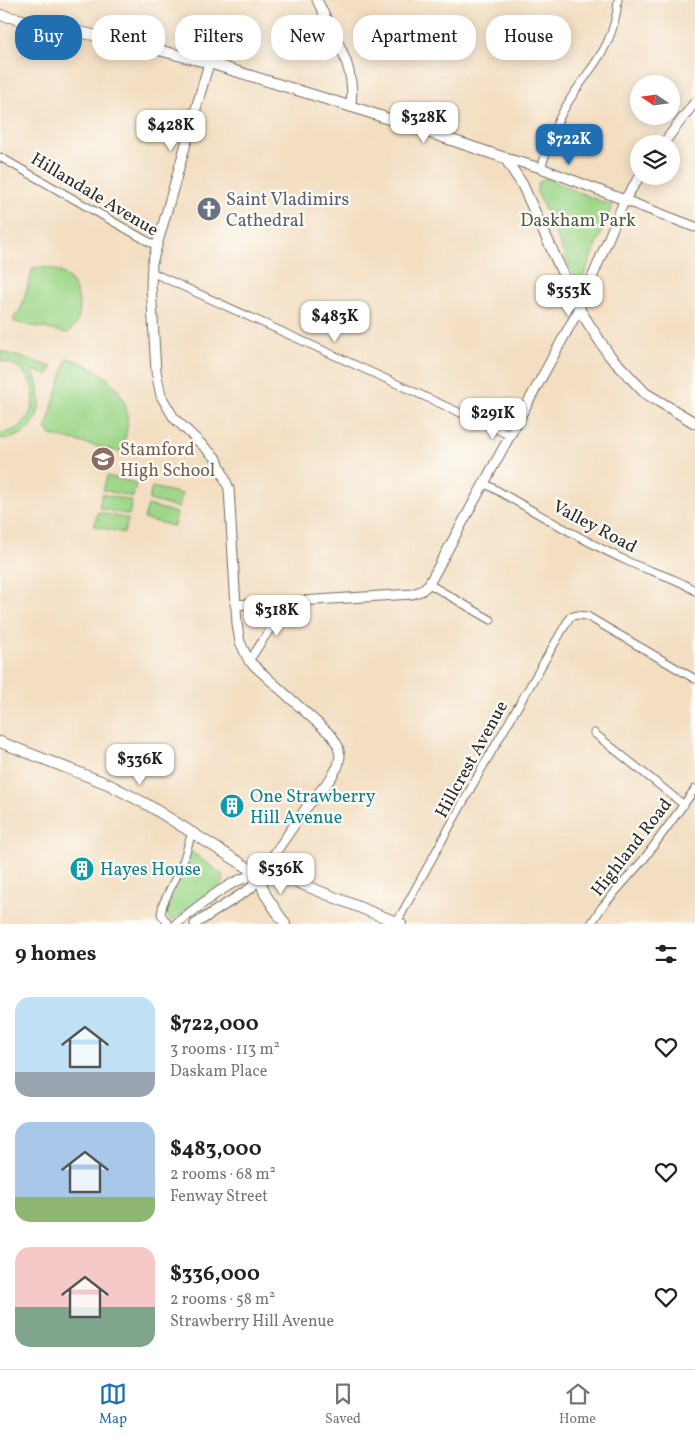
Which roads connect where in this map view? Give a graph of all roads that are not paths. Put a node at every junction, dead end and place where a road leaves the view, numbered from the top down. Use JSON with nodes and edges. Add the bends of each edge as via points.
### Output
{"nodes":[{"id":1,"x":317,"y":0,"type":"edge"},
{"id":2,"x":618,"y":0,"type":"edge"},
{"id":3,"x":0,"y":15,"type":"edge"},
{"id":4,"x":208,"y":63,"type":"junction"},
{"id":5,"x":695,"y":102,"type":"edge"},
{"id":6,"x":350,"y":106,"type":"junction"},
{"id":7,"x":670,"y":135,"type":"edge"},
{"id":8,"x":0,"y":157,"type":"edge"},
{"id":9,"x":505,"y":158,"type":"junction"},
{"id":10,"x":541,"y":168,"type":"junction"},
{"id":11,"x":634,"y":185,"type":"edge"},
{"id":12,"x":625,"y":199,"type":"junction"},
{"id":13,"x":695,"y":227,"type":"edge"},
{"id":14,"x":156,"y":246,"type":"junction"},
{"id":15,"x":151,"y":272,"type":"junction"},
{"id":16,"x":579,"y":309,"type":"junction"},
{"id":17,"x":695,"y":423,"type":"edge"},
{"id":18,"x":509,"y":435,"type":"junction"},
{"id":19,"x":484,"y":483,"type":"junction"},
{"id":20,"x":429,"y":584,"type":"junction"},
{"id":21,"x":695,"y":591,"type":"edge"},
{"id":22,"x":288,"y":602,"type":"junction"},
{"id":23,"x":235,"y":605,"type":"junction"},
{"id":24,"x":491,"y":620,"type":"dead end"},
{"id":25,"x":249,"y":661,"type":"junction"},
{"id":26,"x":695,"y":678,"type":"edge"},
{"id":27,"x":594,"y":733,"type":"dead end"},
{"id":28,"x":0,"y":742,"type":"edge"},
{"id":29,"x":695,"y":789,"type":"edge"},
{"id":30,"x":684,"y":805,"type":"junction"},
{"id":31,"x":192,"y":832,"type":"junction"},
{"id":32,"x":258,"y":874,"type":"junction"},
{"id":33,"x":399,"y":923,"type":"edge"},
{"id":34,"x":168,"y":924,"type":"edge"},
{"id":35,"x":176,"y":924,"type":"edge"},
{"id":36,"x":195,"y":924,"type":"edge"},
{"id":37,"x":285,"y":924,"type":"edge"},
{"id":38,"x":591,"y":924,"type":"edge"}],
"edges":[{"from":1,"to":6,"type":"street","via":[[349,70],[353,96]]},
{"from":2,"to":10,"type":"street","via":[[615,22],[603,54],[560,116]]},
{"from":3,"to":4,"type":"main road"},
{"from":4,"to":6,"type":"main road"},
{"from":4,"to":14,"type":"street"},
{"from":5,"to":7,"type":"street"},
{"from":6,"to":9,"type":"main road"},
{"from":8,"to":14,"type":"street","name":"Hillandale Avenue"},
{"from":9,"to":10,"type":"street"},
{"from":9,"to":16,"type":"main road","via":[[522,184]]},
{"from":10,"to":12,"type":"street"},
{"from":11,"to":12,"type":"street"},
{"from":12,"to":13,"type":"street"},
{"from":12,"to":16,"type":"street"},
{"from":14,"to":15,"type":"street","name":"Hillandale Avenue"},
{"from":15,"to":18,"type":"street"},
{"from":15,"to":23,"type":"street","name":"Hillandale Avenue","via":[[156,371],[161,396],[174,418],[217,459],[229,490]]},
{"from":16,"to":17,"type":"main road","via":[[609,356],[626,375],[646,393]]},
{"from":16,"to":18,"type":"street"},
{"from":18,"to":19,"type":"street"},
{"from":19,"to":20,"type":"street"},
{"from":19,"to":21,"type":"street","name":"Valley Road","via":[[580,537]]},
{"from":20,"to":22,"type":"street","via":[[412,594]]},
{"from":20,"to":24,"type":"street"},
{"from":22,"to":23,"type":"street"},
{"from":22,"to":25,"type":"street"},
{"from":23,"to":25,"type":"street","name":"Hillandale Avenue","via":[[240,642]]},
{"from":25,"to":32,"type":"street","name":"Hillandale Avenue","via":[[332,736],[340,756],[331,778]]},
{"from":26,"to":33,"type":"street","name":"Hillcrest Avenue","via":[[587,616],[577,614],[566,622]]},
{"from":27,"to":30,"type":"street"},
{"from":28,"to":31,"type":"main road","via":[[108,784]]},
{"from":29,"to":30,"type":"street","name":"Highland Road"},
{"from":30,"to":38,"type":"street","name":"Highland Road"},
{"from":31,"to":32,"type":"main road"},
{"from":31,"to":34,"type":"street","via":[[183,862],[163,904],[161,914]]},
{"from":32,"to":33,"type":"main road","via":[[284,877]]},
{"from":32,"to":35,"type":"street","via":[[232,885]]},
{"from":32,"to":36,"type":"street","name":"Hillandale Avenue","via":[[251,888]]},
{"from":32,"to":37,"type":"main road","via":[[265,894]]}]}
